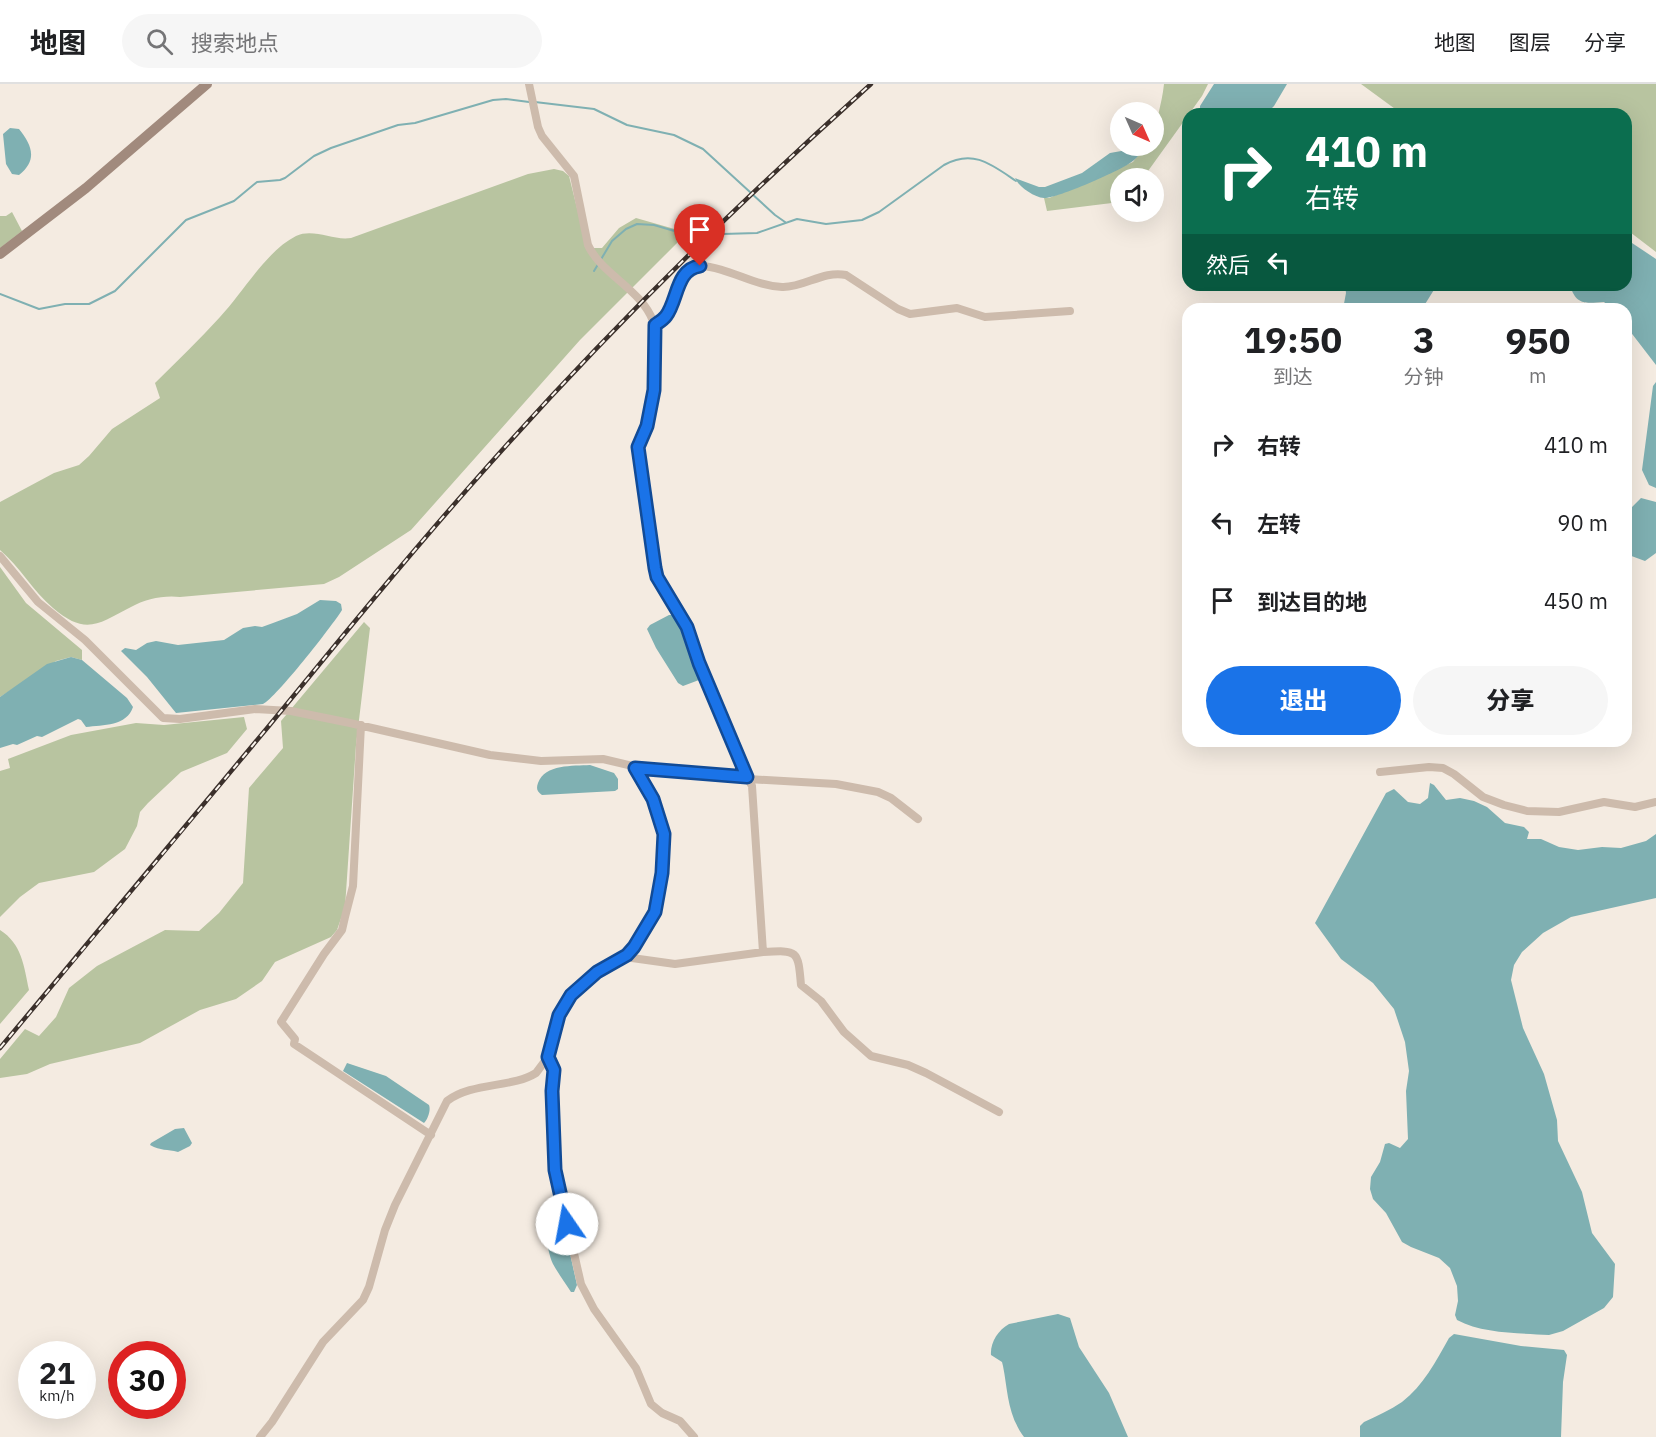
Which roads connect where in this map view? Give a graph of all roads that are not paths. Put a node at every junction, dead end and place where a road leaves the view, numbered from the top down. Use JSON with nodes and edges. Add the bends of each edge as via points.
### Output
{"nodes":[{"id":1,"x":207,"y":84,"type":"edge"},
{"id":2,"x":528,"y":84,"type":"edge"},
{"id":3,"x":0,"y":254,"type":"edge"},
{"id":4,"x":1070,"y":311,"type":"dead end"},
{"id":5,"x":655,"y":325,"type":"junction"},
{"id":6,"x":0,"y":556,"type":"edge"},
{"id":7,"x":361,"y":725,"type":"junction"},
{"id":8,"x":635,"y":768,"type":"junction"},
{"id":9,"x":1380,"y":772,"type":"dead end"},
{"id":10,"x":747,"y":778,"type":"junction"},
{"id":11,"x":1656,"y":802,"type":"edge"},
{"id":12,"x":918,"y":819,"type":"dead end"},
{"id":13,"x":763,"y":952,"type":"junction"},
{"id":14,"x":627,"y":955,"type":"junction"},
{"id":15,"x":548,"y":1057,"type":"junction"},
{"id":16,"x":999,"y":1112,"type":"dead end"},
{"id":17,"x":431,"y":1135,"type":"junction"},
{"id":18,"x":260,"y":1437,"type":"edge"},
{"id":19,"x":694,"y":1437,"type":"edge"}],
"edges":[{"from":1,"to":3,"type":"street","via":[[86,188]]},
{"from":2,"to":5,"type":"street","via":[[542,136],[574,176],[592,253],[645,307]]},
{"from":4,"to":5,"type":"street","via":[[985,316],[957,308],[910,314],[846,275],[837,273],[776,287],[700,266],[685,273],[668,314]]},
{"from":5,"to":10,"type":"street","via":[[654,390],[638,447],[655,568],[687,627]]},
{"from":6,"to":7,"type":"street","via":[[38,602],[84,640],[163,718],[262,709]]},
{"from":7,"to":8,"type":"street","via":[[490,755],[541,761],[603,759]]},
{"from":7,"to":17,"type":"street","via":[[353,886],[342,930],[281,1022],[295,1039],[294,1044]]},
{"from":8,"to":10,"type":"street"},
{"from":8,"to":14,"type":"street","via":[[647,786],[664,834],[655,912]]},
{"from":9,"to":11,"type":"street","via":[[1443,768],[1483,797],[1527,811],[1559,812],[1604,802],[1635,807]]},
{"from":10,"to":12,"type":"street","via":[[836,784],[878,792]]},
{"from":10,"to":13,"type":"street","via":[[753,792]]},
{"from":13,"to":14,"type":"street","via":[[672,964]]},
{"from":13,"to":16,"type":"street","via":[[794,954],[799,962],[801,985],[821,1001],[843,1032],[871,1056],[927,1073]]},
{"from":14,"to":15,"type":"street","via":[[597,972],[571,995],[559,1015]]},
{"from":15,"to":17,"type":"street","via":[[534,1076],[452,1097]]},
{"from":15,"to":19,"type":"street","via":[[554,1070],[555,1170],[580,1284],[636,1368],[651,1404],[680,1421]]},
{"from":17,"to":18,"type":"street","via":[[395,1205],[363,1300],[323,1342]]}]}
